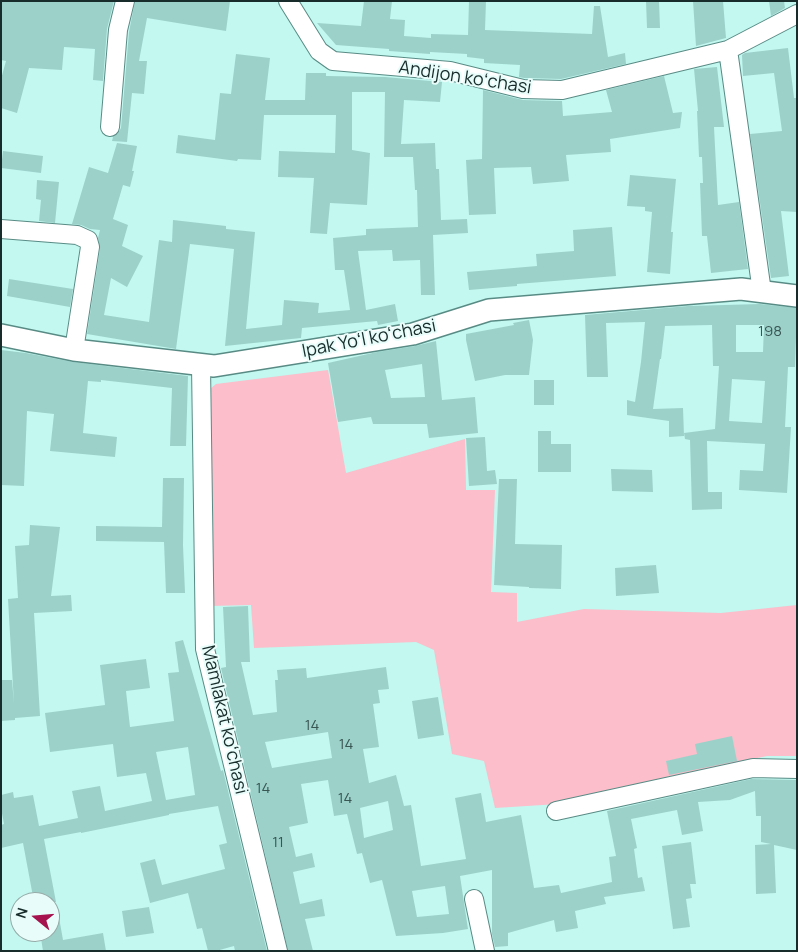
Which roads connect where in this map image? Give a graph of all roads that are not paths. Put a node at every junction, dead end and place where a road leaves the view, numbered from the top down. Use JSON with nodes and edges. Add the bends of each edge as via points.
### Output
{"nodes":[{"id":1,"x":125,"y":1,"type":"edge"},
{"id":2,"x":288,"y":1,"type":"edge"},
{"id":3,"x":793,"y":11,"type":"edge"},
{"id":4,"x":728,"y":50,"type":"junction"},
{"id":5,"x":110,"y":127,"type":"dead end"},
{"id":6,"x":1,"y":229,"type":"edge"},
{"id":7,"x":762,"y":292,"type":"junction"},
{"id":8,"x":797,"y":296,"type":"edge"},
{"id":9,"x":1,"y":335,"type":"edge"},
{"id":10,"x":74,"y":350,"type":"junction"},
{"id":11,"x":201,"y":365,"type":"junction"},
{"id":12,"x":797,"y":769,"type":"edge"},
{"id":13,"x":556,"y":811,"type":"dead end"},
{"id":14,"x":474,"y":899,"type":"dead end"},
{"id":15,"x":278,"y":951,"type":"edge"},
{"id":16,"x":485,"y":951,"type":"edge"}],
"edges":[{"from":1,"to":5,"type":"street","via":[[118,30]]},
{"from":2,"to":4,"type":"street","name":"Andijon koʻchasi","via":[[319,51],[333,61],[450,72],[523,89],[562,90]]},
{"from":3,"to":4,"type":"street","name":"Andijon koʻchasi"},
{"from":4,"to":7,"type":"street"},
{"from":6,"to":10,"type":"street","via":[[77,235],[88,240],[90,247]]},
{"from":7,"to":8,"type":"street","name":"Ipak Yoʻl koʻchasi"},
{"from":7,"to":11,"type":"street","name":"Ipak Yoʻl koʻchasi","via":[[741,289],[489,310],[413,334],[214,366]]},
{"from":9,"to":10,"type":"street","name":"Ipak Yoʻl koʻchasi"},
{"from":10,"to":11,"type":"street","name":"Ipak Yoʻl koʻchasi"},
{"from":11,"to":15,"type":"street","name":"Mamlakat koʻchasi","via":[[205,650]]},
{"from":12,"to":13,"type":"street","via":[[753,768]]},
{"from":14,"to":16,"type":"street"}]}
